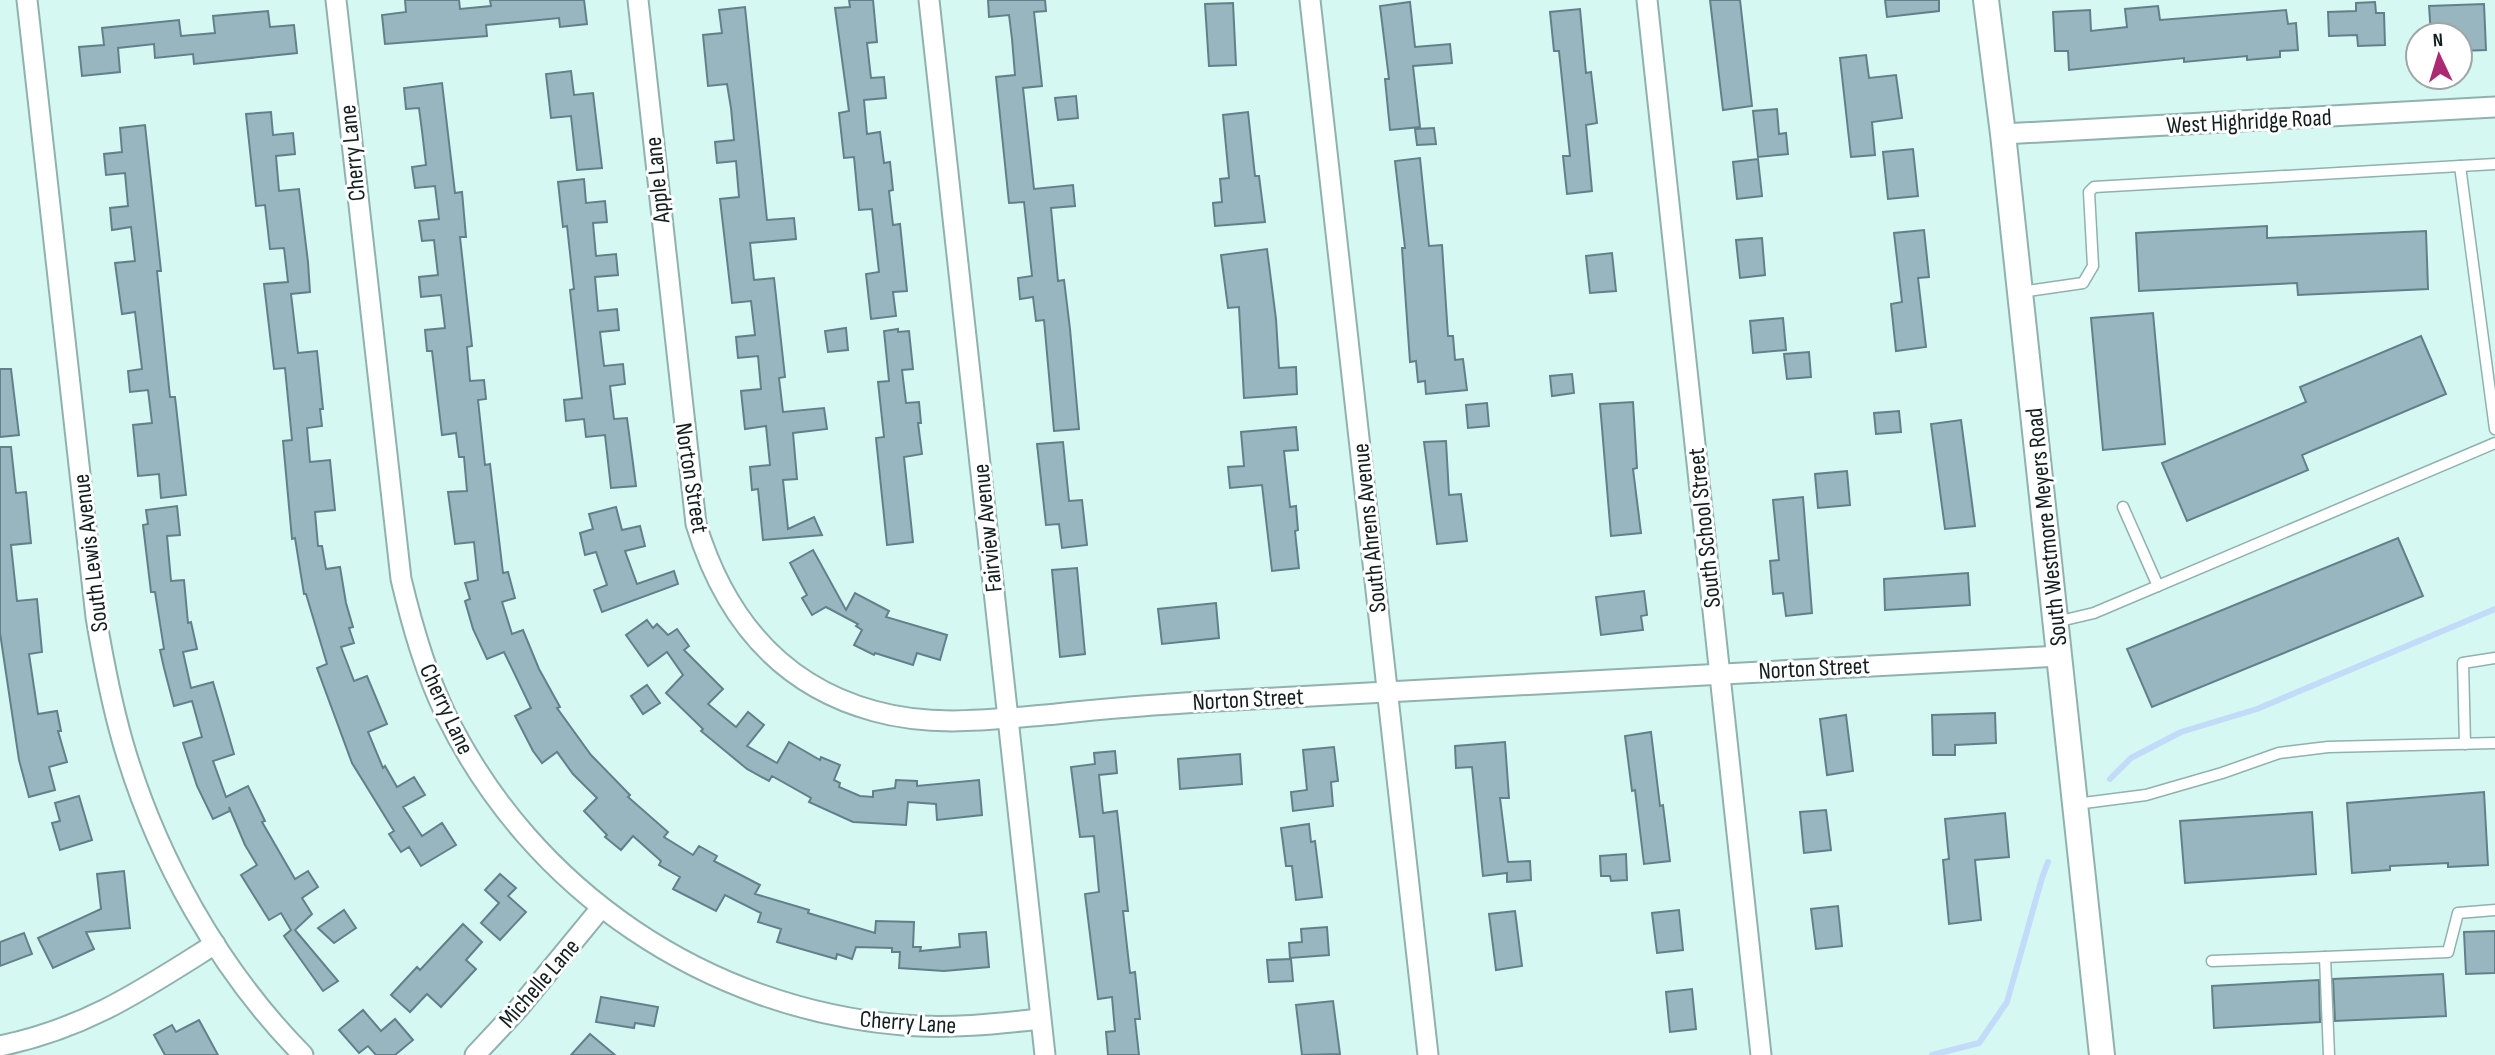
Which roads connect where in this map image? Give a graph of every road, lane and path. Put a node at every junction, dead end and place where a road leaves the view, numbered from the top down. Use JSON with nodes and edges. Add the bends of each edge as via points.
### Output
{"nodes":[{"id":1,"x":27,"y":0,"type":"edge"},
{"id":2,"x":335,"y":0,"type":"edge"},
{"id":3,"x":638,"y":0,"type":"edge"},
{"id":4,"x":929,"y":0,"type":"edge"},
{"id":5,"x":1310,"y":0,"type":"edge"},
{"id":6,"x":1647,"y":0,"type":"edge"},
{"id":7,"x":1986,"y":0,"type":"edge"},
{"id":8,"x":2495,"y":107,"type":"edge"},
{"id":9,"x":2003,"y":134,"type":"junction"},
{"id":10,"x":2495,"y":164,"type":"edge"},
{"id":11,"x":2460,"y":166,"type":"junction"},
{"id":12,"x":2020,"y":292,"type":"junction"},
{"id":13,"x":677,"y":360,"type":"joint"},
{"id":14,"x":2495,"y":429,"type":"edge"},
{"id":15,"x":2495,"y":443,"type":"edge"},
{"id":16,"x":2123,"y":507,"type":"dead end"},
{"id":17,"x":2158,"y":586,"type":"junction"},
{"id":18,"x":2056,"y":622,"type":"junction"},
{"id":19,"x":2060,"y":656,"type":"junction"},
{"id":20,"x":2495,"y":658,"type":"edge"},
{"id":21,"x":1719,"y":672,"type":"junction"},
{"id":22,"x":1387,"y":691,"type":"junction"},
{"id":23,"x":1007,"y":718,"type":"junction"},
{"id":24,"x":2495,"y":743,"type":"edge"},
{"id":25,"x":2465,"y":744,"type":"junction"},
{"id":26,"x":2076,"y":804,"type":"junction"},
{"id":27,"x":601,"y":908,"type":"junction"},
{"id":28,"x":2495,"y":909,"type":"edge"},
{"id":29,"x":215,"y":944,"type":"junction"},
{"id":30,"x":2325,"y":957,"type":"junction"},
{"id":31,"x":2212,"y":961,"type":"dead end"},
{"id":32,"x":1040,"y":1019,"type":"junction"},
{"id":33,"x":0,"y":1046,"type":"edge"},
{"id":34,"x":303,"y":1055,"type":"edge"},
{"id":35,"x":475,"y":1055,"type":"edge"},
{"id":36,"x":1045,"y":1055,"type":"edge"},
{"id":37,"x":1428,"y":1055,"type":"edge"},
{"id":38,"x":1761,"y":1055,"type":"edge"},
{"id":39,"x":2102,"y":1055,"type":"edge"},
{"id":40,"x":2329,"y":1055,"type":"edge"}],
"edges":[{"from":1,"to":29,"type":"street","name":"South Lewis Avenue","via":[[107,683],[143,802]]},
{"from":2,"to":27,"type":"street","name":"Cherry Lane","via":[[393,527],[412,624],[445,713],[482,778],[532,843]]},
{"from":3,"to":13,"type":"street","name":"Apple Lane"},
{"from":4,"to":23,"type":"street","name":"Fairview Avenue"},
{"from":5,"to":22,"type":"street","name":"South Ahrens Avenue"},
{"from":6,"to":21,"type":"street","name":"South School Street"},
{"from":7,"to":9,"type":"street","name":"South Westmore Meyers Road"},
{"from":8,"to":9,"type":"street","name":"West Highridge Road"},
{"from":9,"to":12,"type":"street","name":"South Westmore Meyers Road"},
{"from":10,"to":11,"type":"lane"},
{"from":11,"to":12,"type":"lane","via":[[2094,187],[2089,192],[2093,267],[2083,283]]},
{"from":11,"to":14,"type":"lane"},
{"from":12,"to":18,"type":"street","name":"South Westmore Meyers Road"},
{"from":13,"to":23,"type":"street","name":"Norton Street","via":[[696,524],[707,560],[736,614],[775,658],[828,694],[876,712],[956,722]]},
{"from":15,"to":17,"type":"lane"},
{"from":16,"to":17,"type":"lane"},
{"from":17,"to":18,"type":"lane","via":[[2089,615]]},
{"from":18,"to":19,"type":"street","name":"South Westmore Meyers Road"},
{"from":19,"to":21,"type":"street","name":"Norton Street"},
{"from":19,"to":26,"type":"street","name":"South Westmore Meyers Road"},
{"from":20,"to":25,"type":"lane","via":[[2463,663]]},
{"from":21,"to":22,"type":"street","name":"Norton Street"},
{"from":21,"to":38,"type":"street","name":"South School Street"},
{"from":22,"to":23,"type":"street","name":"Norton Street"},
{"from":22,"to":37,"type":"street","name":"South Ahrens Avenue"},
{"from":23,"to":32,"type":"street","name":"Fairview Avenue"},
{"from":24,"to":25,"type":"lane"},
{"from":25,"to":26,"type":"lane","via":[[2328,747],[2279,753],[2146,795]]},
{"from":26,"to":39,"type":"street","name":"South Westmore Meyers Road"},
{"from":27,"to":32,"type":"street","name":"Cherry Lane","via":[[716,978],[802,1008],[904,1026]]},
{"from":27,"to":35,"type":"street","name":"Michelle Lane"},
{"from":28,"to":30,"type":"lane","via":[[2458,913],[2448,952]]},
{"from":29,"to":33,"type":"street","via":[[94,1017]]},
{"from":29,"to":34,"type":"street","name":"South Lewis Avenue"},
{"from":30,"to":31,"type":"lane"},
{"from":30,"to":40,"type":"lane"},
{"from":32,"to":36,"type":"street","name":"Fairview Avenue"}]}
